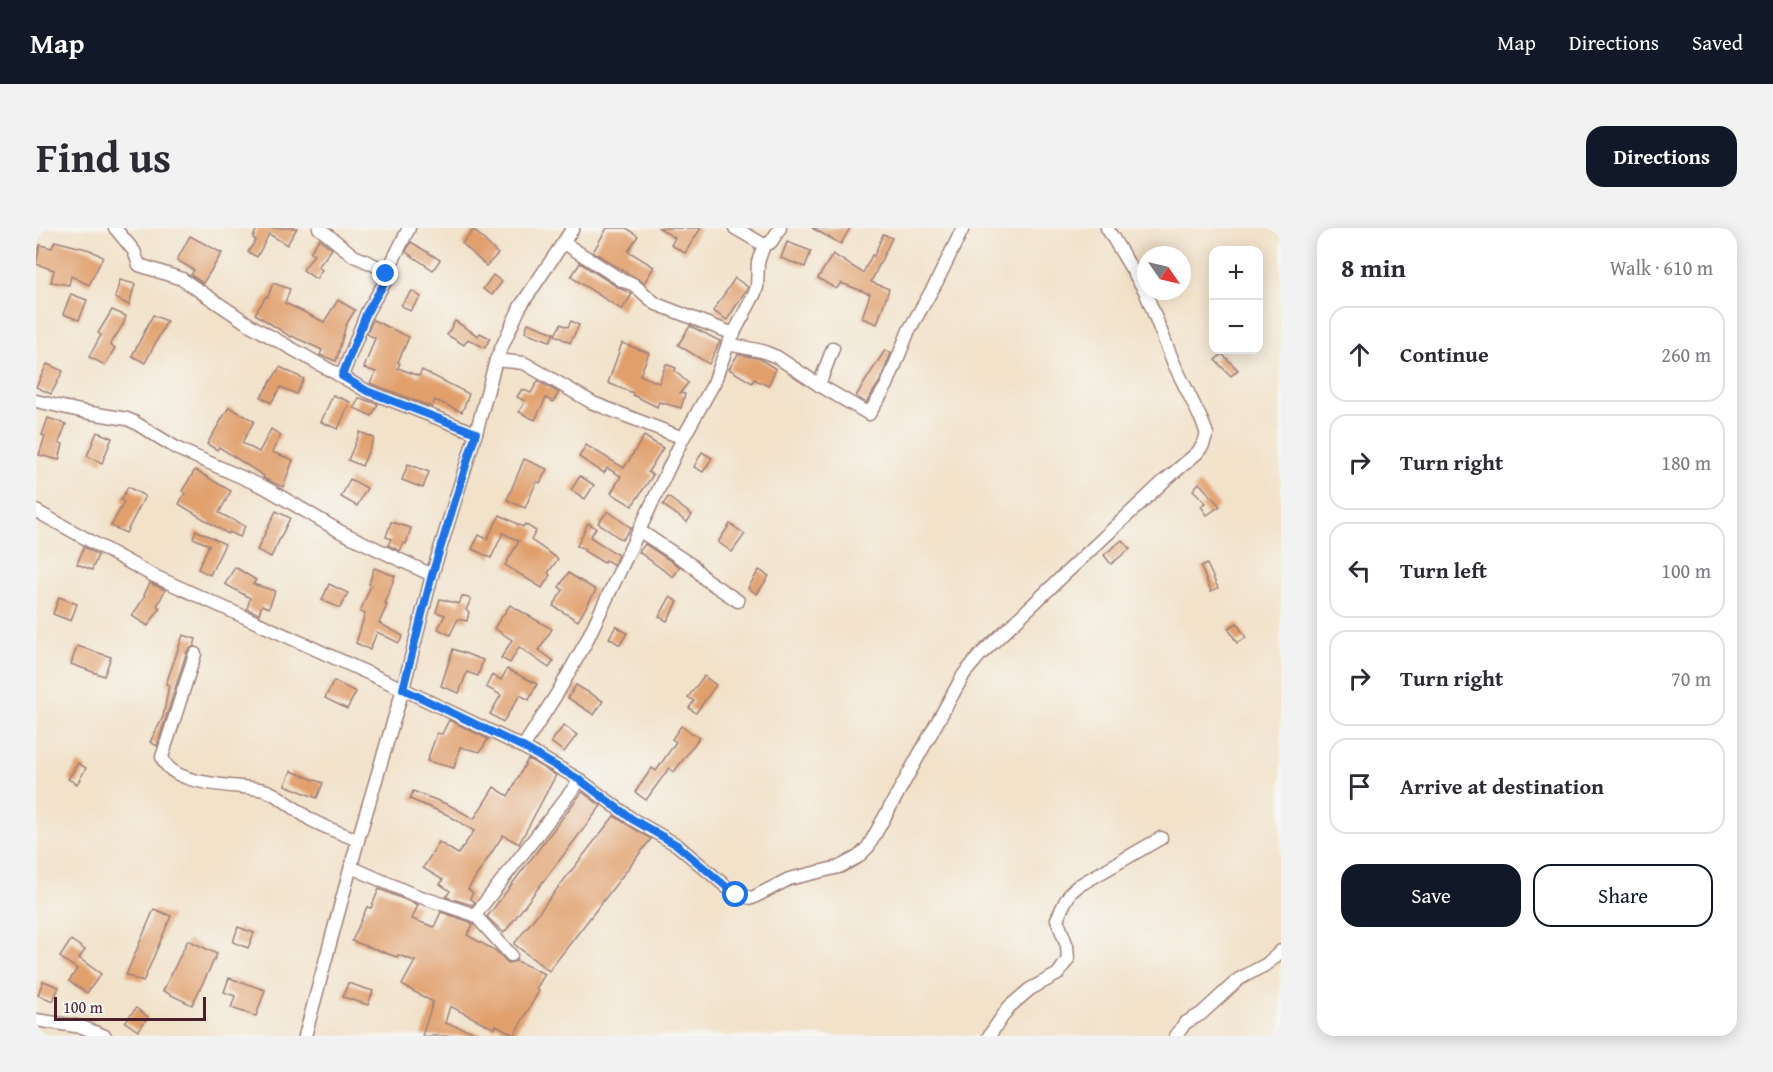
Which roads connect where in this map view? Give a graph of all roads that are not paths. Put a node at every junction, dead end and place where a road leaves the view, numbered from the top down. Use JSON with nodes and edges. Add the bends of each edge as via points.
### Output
{"nodes":[{"id":1,"x":115,"y":228,"type":"edge"},
{"id":2,"x":319,"y":228,"type":"edge"},
{"id":3,"x":409,"y":228,"type":"edge"},
{"id":4,"x":573,"y":228,"type":"edge"},
{"id":5,"x":735,"y":228,"type":"edge"},
{"id":6,"x":780,"y":228,"type":"edge"},
{"id":7,"x":963,"y":228,"type":"edge"},
{"id":8,"x":1107,"y":228,"type":"edge"},
{"id":9,"x":564,"y":243,"type":"junction"},
{"id":10,"x":764,"y":245,"type":"junction"},
{"id":11,"x":386,"y":274,"type":"junction"},
{"id":12,"x":731,"y":339,"type":"junction"},
{"id":13,"x":833,"y":348,"type":"dead end"},
{"id":14,"x":496,"y":360,"type":"junction"},
{"id":15,"x":342,"y":376,"type":"junction"},
{"id":16,"x":819,"y":385,"type":"junction"},
{"id":17,"x":36,"y":401,"type":"edge"},
{"id":18,"x":476,"y":433,"type":"junction"},
{"id":19,"x":683,"y":438,"type":"junction"},
{"id":20,"x":36,"y":511,"type":"edge"},
{"id":21,"x":640,"y":531,"type":"junction"},
{"id":22,"x":432,"y":575,"type":"junction"},
{"id":23,"x":738,"y":601,"type":"dead end"},
{"id":24,"x":195,"y":654,"type":"dead end"},
{"id":25,"x":403,"y":689,"type":"junction"},
{"id":26,"x":523,"y":747,"type":"junction"},
{"id":27,"x":580,"y":780,"type":"junction"},
{"id":28,"x":1161,"y":838,"type":"dead end"},
{"id":29,"x":358,"y":840,"type":"junction"},
{"id":30,"x":351,"y":867,"type":"junction"},
{"id":31,"x":475,"y":915,"type":"junction"},
{"id":32,"x":1281,"y":951,"type":"edge"},
{"id":33,"x":511,"y":955,"type":"dead end"},
{"id":34,"x":36,"y":1020,"type":"edge"},
{"id":35,"x":105,"y":1036,"type":"edge"},
{"id":36,"x":305,"y":1036,"type":"edge"},
{"id":37,"x":989,"y":1036,"type":"edge"},
{"id":38,"x":1176,"y":1036,"type":"edge"}],
"edges":[{"from":1,"to":15,"type":"street","via":[[134,250],[139,265],[182,279],[250,325]]},
{"from":2,"to":11,"type":"street","via":[[354,256]]},
{"from":3,"to":11,"type":"street"},
{"from":4,"to":9,"type":"street"},
{"from":5,"to":10,"type":"street"},
{"from":6,"to":10,"type":"street","via":[[771,242]]},
{"from":7,"to":16,"type":"street","via":[[909,330],[887,386],[869,414]]},
{"from":8,"to":27,"type":"street","via":[[1145,291],[1207,434],[1203,445],[964,674],[868,847],[839,867],[789,879],[752,898],[736,895],[677,845],[632,819]]},
{"from":9,"to":12,"type":"street","via":[[622,281],[633,284],[656,304]]},
{"from":9,"to":14,"type":"street","via":[[520,307]]},
{"from":10,"to":12,"type":"street","via":[[758,262],[757,287]]},
{"from":11,"to":15,"type":"street"},
{"from":12,"to":16,"type":"street","via":[[777,357]]},
{"from":12,"to":19,"type":"street","via":[[714,383]]},
{"from":13,"to":16,"type":"street"},
{"from":14,"to":18,"type":"street"},
{"from":14,"to":19,"type":"street","via":[[524,363],[593,403]]},
{"from":15,"to":18,"type":"street","via":[[367,391]]},
{"from":17,"to":22,"type":"street","via":[[134,422],[178,449],[266,488],[341,532]]},
{"from":18,"to":22,"type":"street"},
{"from":19,"to":21,"type":"street"},
{"from":20,"to":25,"type":"street","via":[[150,574]]},
{"from":21,"to":23,"type":"street"},
{"from":21,"to":26,"type":"street","via":[[585,644]]},
{"from":22,"to":25,"type":"street"},
{"from":24,"to":29,"type":"street","via":[[162,757],[164,763],[186,777],[267,791],[313,821]]},
{"from":25,"to":26,"type":"street"},
{"from":25,"to":29,"type":"street"},
{"from":26,"to":27,"type":"street"},
{"from":27,"to":31,"type":"street"},
{"from":28,"to":37,"type":"street","via":[[1071,892],[1057,919],[1068,959],[1058,974],[1030,989],[1009,1007]]},
{"from":29,"to":30,"type":"street"},
{"from":30,"to":31,"type":"street","via":[[412,894]]},
{"from":30,"to":36,"type":"street"},
{"from":31,"to":33,"type":"street"},
{"from":32,"to":38,"type":"street","via":[[1267,964],[1239,979],[1201,1014],[1185,1023]]},
{"from":34,"to":35,"type":"street","via":[[82,1027]]}]}
